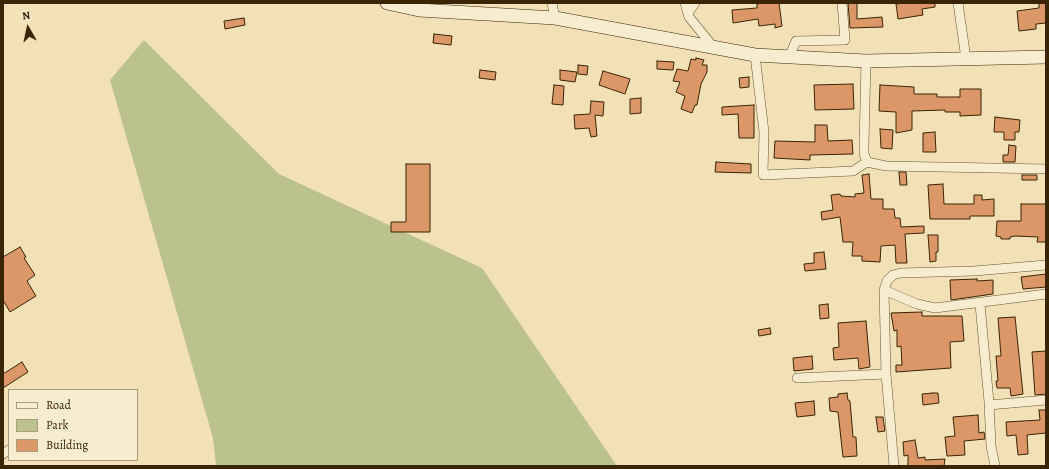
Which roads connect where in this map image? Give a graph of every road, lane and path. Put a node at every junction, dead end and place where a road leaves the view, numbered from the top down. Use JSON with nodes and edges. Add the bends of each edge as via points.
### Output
{"nodes":[{"id":1,"x":387,"y":3,"type":"edge"},
{"id":2,"x":552,"y":3,"type":"edge"},
{"id":3,"x":686,"y":3,"type":"edge"},
{"id":4,"x":695,"y":3,"type":"edge"},
{"id":5,"x":842,"y":3,"type":"edge"},
{"id":6,"x":958,"y":3,"type":"edge"},
{"id":7,"x":688,"y":13,"type":"junction"},
{"id":8,"x":555,"y":18,"type":"junction"},
{"id":9,"x":715,"y":49,"type":"junction"},
{"id":10,"x":755,"y":55,"type":"junction"},
{"id":11,"x":790,"y":55,"type":"junction"},
{"id":12,"x":1046,"y":57,"type":"edge"},
{"id":13,"x":966,"y":59,"type":"junction"},
{"id":14,"x":866,"y":61,"type":"junction"},
{"id":15,"x":867,"y":162,"type":"junction"},
{"id":16,"x":1046,"y":170,"type":"edge"},
{"id":17,"x":1046,"y":265,"type":"edge"},
{"id":18,"x":884,"y":290,"type":"junction"},
{"id":19,"x":1046,"y":294,"type":"edge"},
{"id":20,"x":980,"y":304,"type":"junction"},
{"id":21,"x":886,"y":374,"type":"junction"},
{"id":22,"x":797,"y":378,"type":"dead end"},
{"id":23,"x":1046,"y":400,"type":"edge"},
{"id":24,"x":989,"y":405,"type":"junction"},
{"id":25,"x":894,"y":466,"type":"edge"},
{"id":26,"x":995,"y":466,"type":"edge"}],
"edges":[{"from":1,"to":8,"type":"main road","via":[[419,10]]},
{"from":2,"to":8,"type":"street"},
{"from":3,"to":7,"type":"street"},
{"from":4,"to":7,"type":"street"},
{"from":5,"to":11,"type":"street","via":[[845,40],[796,41]]},
{"from":6,"to":13,"type":"street"},
{"from":7,"to":9,"type":"street"},
{"from":8,"to":9,"type":"main road"},
{"from":9,"to":10,"type":"main road"},
{"from":10,"to":11,"type":"main road"},
{"from":10,"to":15,"type":"street","via":[[764,132],[763,175],[852,171]]},
{"from":11,"to":14,"type":"main road"},
{"from":12,"to":13,"type":"main road"},
{"from":13,"to":14,"type":"main road"},
{"from":14,"to":15,"type":"street","via":[[864,154]]},
{"from":15,"to":16,"type":"street","via":[[886,166]]},
{"from":17,"to":18,"type":"street","via":[[974,271],[901,273],[886,281]]},
{"from":18,"to":20,"type":"street","via":[[917,304],[935,308]]},
{"from":18,"to":21,"type":"street"},
{"from":19,"to":20,"type":"street"},
{"from":20,"to":24,"type":"street"},
{"from":21,"to":22,"type":"street"},
{"from":21,"to":25,"type":"street"},
{"from":23,"to":24,"type":"street"},
{"from":24,"to":26,"type":"street","via":[[991,446]]}]}
